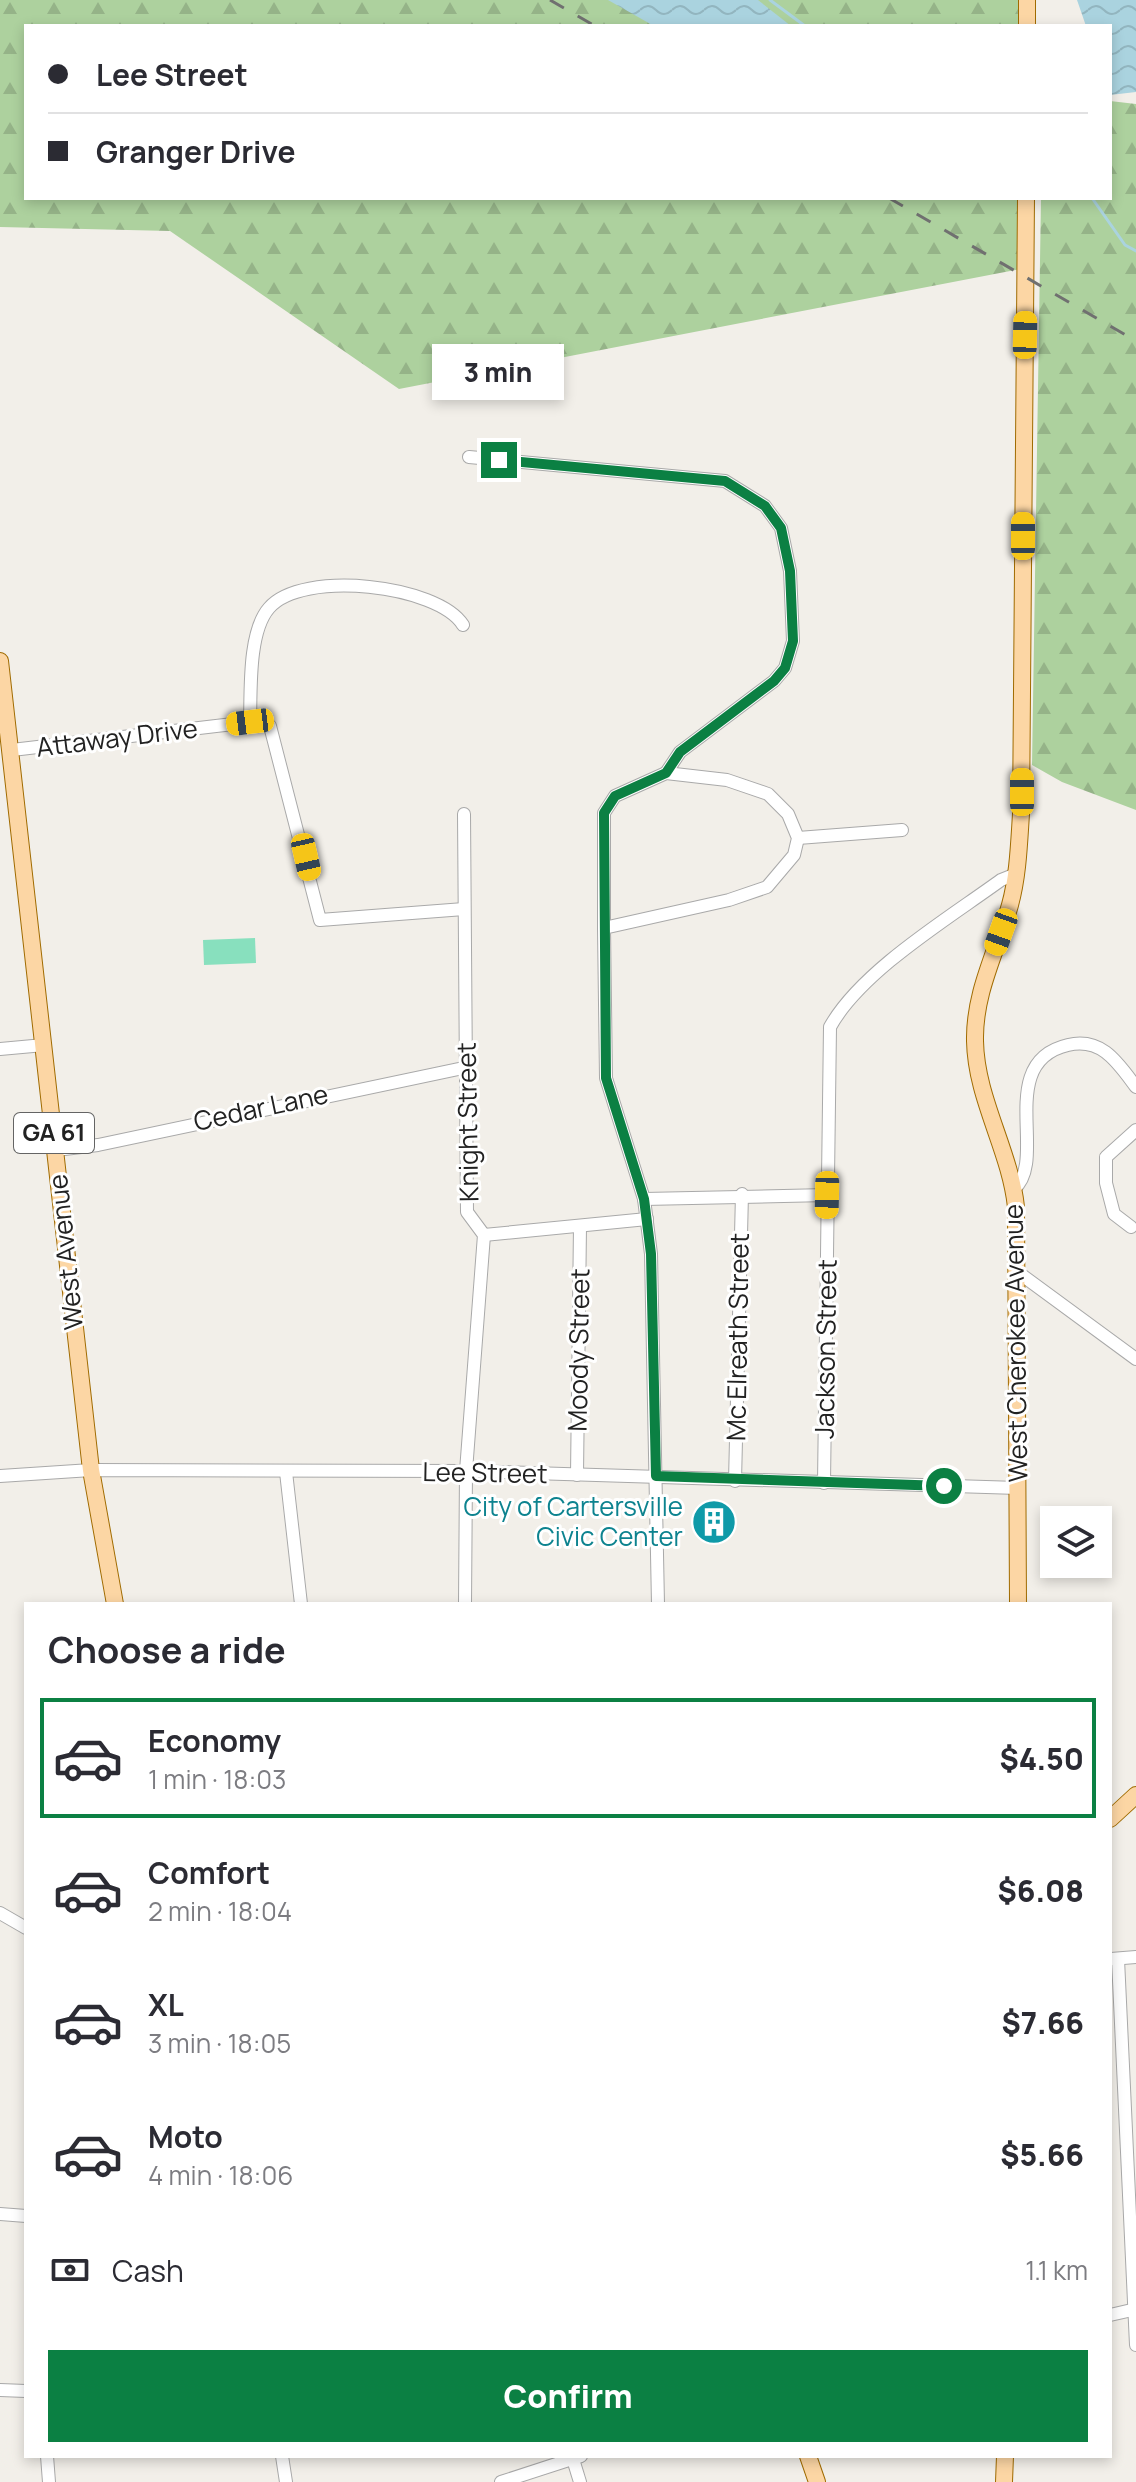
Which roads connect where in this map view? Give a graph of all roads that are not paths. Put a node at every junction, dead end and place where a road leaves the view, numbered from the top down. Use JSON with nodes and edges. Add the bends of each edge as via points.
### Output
{"nodes":[{"id":1,"x":1027,"y":0,"type":"edge"},
{"id":2,"x":1027,"y":24,"type":"edge"},
{"id":3,"x":1026,"y":200,"type":"edge"},
{"id":4,"x":469,"y":457,"type":"dead end"},
{"id":5,"x":463,"y":625,"type":"dead end"},
{"id":6,"x":0,"y":661,"type":"edge"},
{"id":7,"x":250,"y":722,"type":"junction"},
{"id":8,"x":12,"y":750,"type":"junction"},
{"id":9,"x":666,"y":773,"type":"junction"},
{"id":10,"x":464,"y":814,"type":"dead end"},
{"id":11,"x":902,"y":830,"type":"dead end"},
{"id":12,"x":798,"y":838,"type":"junction"},
{"id":13,"x":1016,"y":874,"type":"junction"},
{"id":14,"x":464,"y":909,"type":"junction"},
{"id":15,"x":604,"y":928,"type":"junction"},
{"id":16,"x":44,"y":1045,"type":"junction"},
{"id":17,"x":0,"y":1049,"type":"edge"},
{"id":18,"x":468,"y":1067,"type":"junction"},
{"id":19,"x":1136,"y":1087,"type":"edge"},
{"id":20,"x":1136,"y":1130,"type":"edge"},
{"id":21,"x":56,"y":1150,"type":"junction"},
{"id":22,"x":1014,"y":1189,"type":"junction"},
{"id":23,"x":742,"y":1194,"type":"junction"},
{"id":24,"x":827,"y":1195,"type":"junction"},
{"id":25,"x":644,"y":1199,"type":"junction"},
{"id":26,"x":647,"y":1219,"type":"junction"},
{"id":27,"x":580,"y":1226,"type":"junction"},
{"id":28,"x":1131,"y":1227,"type":"dead end"},
{"id":29,"x":484,"y":1235,"type":"junction"},
{"id":30,"x":1019,"y":1273,"type":"junction"},
{"id":31,"x":1136,"y":1359,"type":"edge"},
{"id":32,"x":91,"y":1470,"type":"junction"},
{"id":33,"x":466,"y":1471,"type":"junction"},
{"id":34,"x":286,"y":1472,"type":"junction"},
{"id":35,"x":577,"y":1475,"type":"junction"},
{"id":36,"x":0,"y":1476,"type":"edge"},
{"id":37,"x":656,"y":1476,"type":"junction"},
{"id":38,"x":735,"y":1481,"type":"junction"},
{"id":39,"x":824,"y":1483,"type":"junction"},
{"id":40,"x":1018,"y":1488,"type":"junction"},
{"id":41,"x":115,"y":1602,"type":"edge"},
{"id":42,"x":301,"y":1602,"type":"edge"},
{"id":43,"x":465,"y":1602,"type":"edge"},
{"id":44,"x":658,"y":1602,"type":"edge"},
{"id":45,"x":1018,"y":1602,"type":"edge"},
{"id":46,"x":1136,"y":1795,"type":"edge"},
{"id":47,"x":1112,"y":1817,"type":"edge"},
{"id":48,"x":0,"y":1913,"type":"edge"},
{"id":49,"x":24,"y":1927,"type":"edge"},
{"id":50,"x":1136,"y":1957,"type":"edge"},
{"id":51,"x":1114,"y":1959,"type":"edge"},
{"id":52,"x":1131,"y":2151,"type":"edge"},
{"id":53,"x":0,"y":2214,"type":"edge"},
{"id":54,"x":24,"y":2216,"type":"edge"},
{"id":55,"x":1135,"y":2310,"type":"edge"},
{"id":56,"x":1112,"y":2315,"type":"edge"},
{"id":57,"x":1136,"y":2345,"type":"edge"},
{"id":58,"x":0,"y":2390,"type":"edge"},
{"id":59,"x":24,"y":2391,"type":"edge"},
{"id":60,"x":47,"y":2458,"type":"edge"},
{"id":61,"x":282,"y":2458,"type":"edge"},
{"id":62,"x":573,"y":2458,"type":"edge"},
{"id":63,"x":576,"y":2458,"type":"edge"},
{"id":64,"x":809,"y":2458,"type":"edge"},
{"id":65,"x":1005,"y":2458,"type":"edge"},
{"id":66,"x":49,"y":2482,"type":"edge"},
{"id":67,"x":286,"y":2482,"type":"edge"},
{"id":68,"x":501,"y":2482,"type":"edge"},
{"id":69,"x":580,"y":2482,"type":"edge"},
{"id":70,"x":817,"y":2482,"type":"edge"},
{"id":71,"x":1004,"y":2482,"type":"edge"}],
"edges":[{"from":1,"to":2,"type":"main road"},
{"from":3,"to":13,"type":"main road","name":"West Cherokee Avenue","via":[[1022,792]]},
{"from":4,"to":9,"type":"street","via":[[725,481],[765,506],[781,528],[790,571],[793,641],[785,668],[680,752]]},
{"from":5,"to":7,"type":"street","via":[[441,604],[360,585],[307,587],[269,607],[259,625]]},
{"from":6,"to":8,"type":"main road","name":"West Avenue","number":"GA 61"},
{"from":7,"to":8,"type":"street","name":"Attaway Drive"},
{"from":7,"to":14,"type":"street","name":"Attaway Drive","via":[[270,726],[320,920]]},
{"from":8,"to":16,"type":"main road","name":"West Avenue","number":"GA 61"},
{"from":9,"to":12,"type":"street","via":[[727,780],[768,794],[788,814]]},
{"from":9,"to":15,"type":"street","via":[[615,796],[604,813]]},
{"from":10,"to":14,"type":"street","name":"Knight Street"},
{"from":11,"to":12,"type":"street"},
{"from":12,"to":15,"type":"street","via":[[789,862],[767,887]]},
{"from":13,"to":22,"type":"main road","name":"West Cherokee Avenue","via":[[983,982],[975,1041],[981,1086]]},
{"from":13,"to":24,"type":"street","name":"Jackson Street","via":[[924,936],[840,1008],[830,1027]]},
{"from":14,"to":18,"type":"street","name":"Knight Street"},
{"from":15,"to":25,"type":"street","via":[[606,1078]]},
{"from":16,"to":17,"type":"street"},
{"from":16,"to":21,"type":"main road","name":"West Avenue","number":"GA 61"},
{"from":18,"to":21,"type":"street","name":"Cedar Lane"},
{"from":18,"to":29,"type":"street","name":"Knight Street","via":[[467,1212]]},
{"from":19,"to":22,"type":"street","via":[[1098,1045],[1063,1046],[1044,1057],[1033,1069],[1028,1090],[1025,1167]]},
{"from":20,"to":28,"type":"street","via":[[1106,1157],[1105,1169],[1114,1214]]},
{"from":21,"to":32,"type":"main road","name":"West Avenue","number":"GA 61"},
{"from":22,"to":30,"type":"main road","name":"West Cherokee Avenue"},
{"from":23,"to":24,"type":"street"},
{"from":23,"to":25,"type":"street"},
{"from":23,"to":38,"type":"street","name":"Mc Elreath Street"},
{"from":24,"to":39,"type":"street","name":"Jackson Street"},
{"from":25,"to":26,"type":"street"},
{"from":26,"to":27,"type":"street"},
{"from":26,"to":37,"type":"street"},
{"from":27,"to":29,"type":"street"},
{"from":27,"to":35,"type":"street","name":"Moody Street"},
{"from":29,"to":33,"type":"street","name":"Knight Street"},
{"from":30,"to":31,"type":"street"},
{"from":30,"to":40,"type":"main road","name":"West Cherokee Avenue"},
{"from":32,"to":34,"type":"street","name":"Lee Street"},
{"from":32,"to":36,"type":"street","name":"Lee Street"},
{"from":32,"to":41,"type":"main road","name":"West Avenue","number":"GA 61"},
{"from":33,"to":34,"type":"street","name":"Lee Street"},
{"from":33,"to":35,"type":"street","name":"Lee Street"},
{"from":33,"to":43,"type":"street","name":"Knight Street"},
{"from":34,"to":42,"type":"street"},
{"from":35,"to":37,"type":"street","name":"Lee Street"},
{"from":37,"to":38,"type":"street","name":"Lee Street"},
{"from":37,"to":44,"type":"street"},
{"from":38,"to":39,"type":"street","name":"Lee Street"},
{"from":39,"to":40,"type":"street","name":"Lee Street"},
{"from":40,"to":45,"type":"main road","name":"West Cherokee Avenue"},
{"from":46,"to":47,"type":"main road"},
{"from":48,"to":49,"type":"street"},
{"from":50,"to":51,"type":"street"},
{"from":51,"to":52,"type":"street"},
{"from":52,"to":55,"type":"street"},
{"from":53,"to":54,"type":"street"},
{"from":55,"to":56,"type":"street"},
{"from":55,"to":57,"type":"street"},
{"from":58,"to":59,"type":"street"},
{"from":60,"to":66,"type":"street"},
{"from":61,"to":67,"type":"street"},
{"from":62,"to":68,"type":"street"},
{"from":63,"to":69,"type":"street"},
{"from":64,"to":70,"type":"main road"},
{"from":65,"to":71,"type":"main road"}]}
